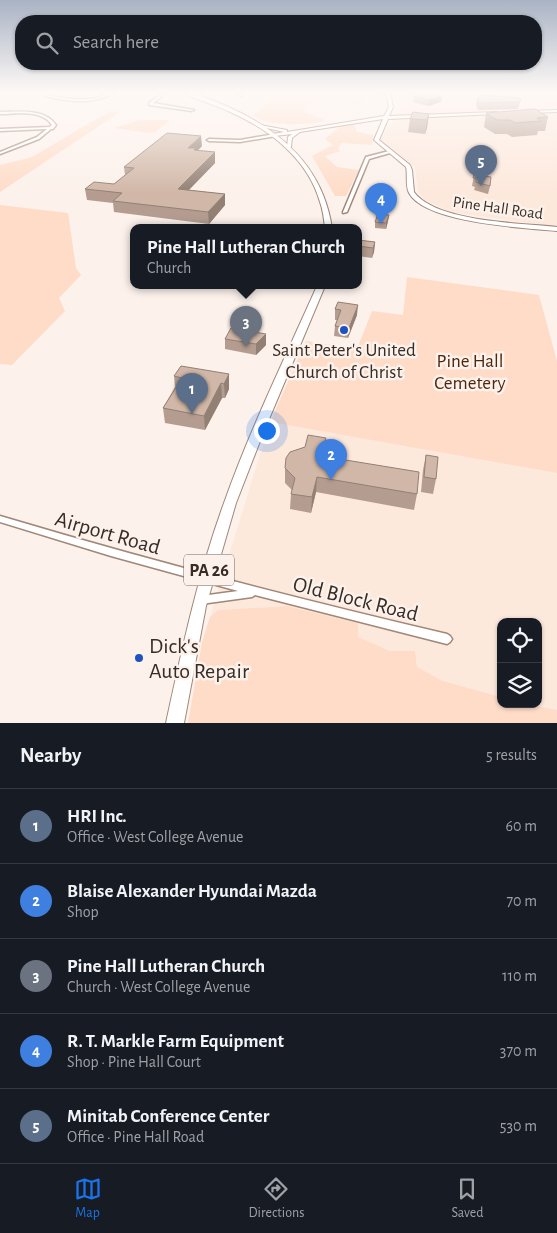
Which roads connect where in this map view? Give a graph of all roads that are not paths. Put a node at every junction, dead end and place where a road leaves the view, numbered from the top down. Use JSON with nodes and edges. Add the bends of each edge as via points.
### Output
{"nodes":[{"id":1,"x":260,"y":126,"type":"junction"},
{"id":2,"x":326,"y":126,"type":"edge"},
{"id":3,"x":382,"y":126,"type":"edge"},
{"id":4,"x":52,"y":128,"type":"joint"},
{"id":5,"x":0,"y":130,"type":"edge"},
{"id":6,"x":306,"y":130,"type":"junction"},
{"id":7,"x":275,"y":135,"type":"junction"},
{"id":8,"x":257,"y":137,"type":"junction"},
{"id":9,"x":209,"y":140,"type":"dead end"},
{"id":10,"x":234,"y":140,"type":"junction"},
{"id":11,"x":289,"y":147,"type":"junction"},
{"id":12,"x":389,"y":152,"type":"junction"},
{"id":13,"x":0,"y":153,"type":"edge"},
{"id":14,"x":345,"y":212,"type":"dead end"},
{"id":15,"x":328,"y":224,"type":"edge"},
{"id":16,"x":557,"y":229,"type":"edge"},
{"id":17,"x":320,"y":289,"type":"edge"},
{"id":18,"x":0,"y":519,"type":"edge"},
{"id":19,"x":207,"y":579,"type":"junction"},
{"id":20,"x":256,"y":593,"type":"junction"},
{"id":21,"x":201,"y":600,"type":"junction"},
{"id":22,"x":447,"y":639,"type":"dead end"},
{"id":23,"x":175,"y":723,"type":"edge"}],
"edges":[{"from":1,"to":6,"type":"street","via":[[284,131]]},
{"from":1,"to":7,"type":"main road"},
{"from":1,"to":8,"type":"street","via":[[264,132]]},
{"from":2,"to":6,"type":"street"},
{"from":3,"to":12,"type":"street","name":"Pine Hall Road","via":[[376,140]]},
{"from":4,"to":5,"type":"street"},
{"from":4,"to":13,"type":"street","via":[[30,142]]},
{"from":6,"to":7,"type":"street"},
{"from":6,"to":11,"type":"street","via":[[290,137]]},
{"from":7,"to":8,"type":"street"},
{"from":7,"to":10,"type":"street"},
{"from":7,"to":11,"type":"main road"},
{"from":8,"to":10,"type":"street"},
{"from":9,"to":10,"type":"street"},
{"from":11,"to":15,"type":"main road","via":[[315,179]]},
{"from":12,"to":14,"type":"street","via":[[367,158]]},
{"from":12,"to":16,"type":"street","name":"Pine Hall Road","via":[[408,166],[412,194],[429,207],[468,218]]},
{"from":17,"to":19,"type":"main road","number":"PA 26","via":[[247,455]]},
{"from":18,"to":19,"type":"street","name":"Airport Road","via":[[132,560]]},
{"from":19,"to":20,"type":"street","name":"Old Block Road"},
{"from":19,"to":21,"type":"main road","number":"PA 26"},
{"from":20,"to":21,"type":"street","name":"Old Block Road"},
{"from":20,"to":22,"type":"street","name":"Old Block Road"},
{"from":21,"to":23,"type":"main road","number":"PA 26"}]}
